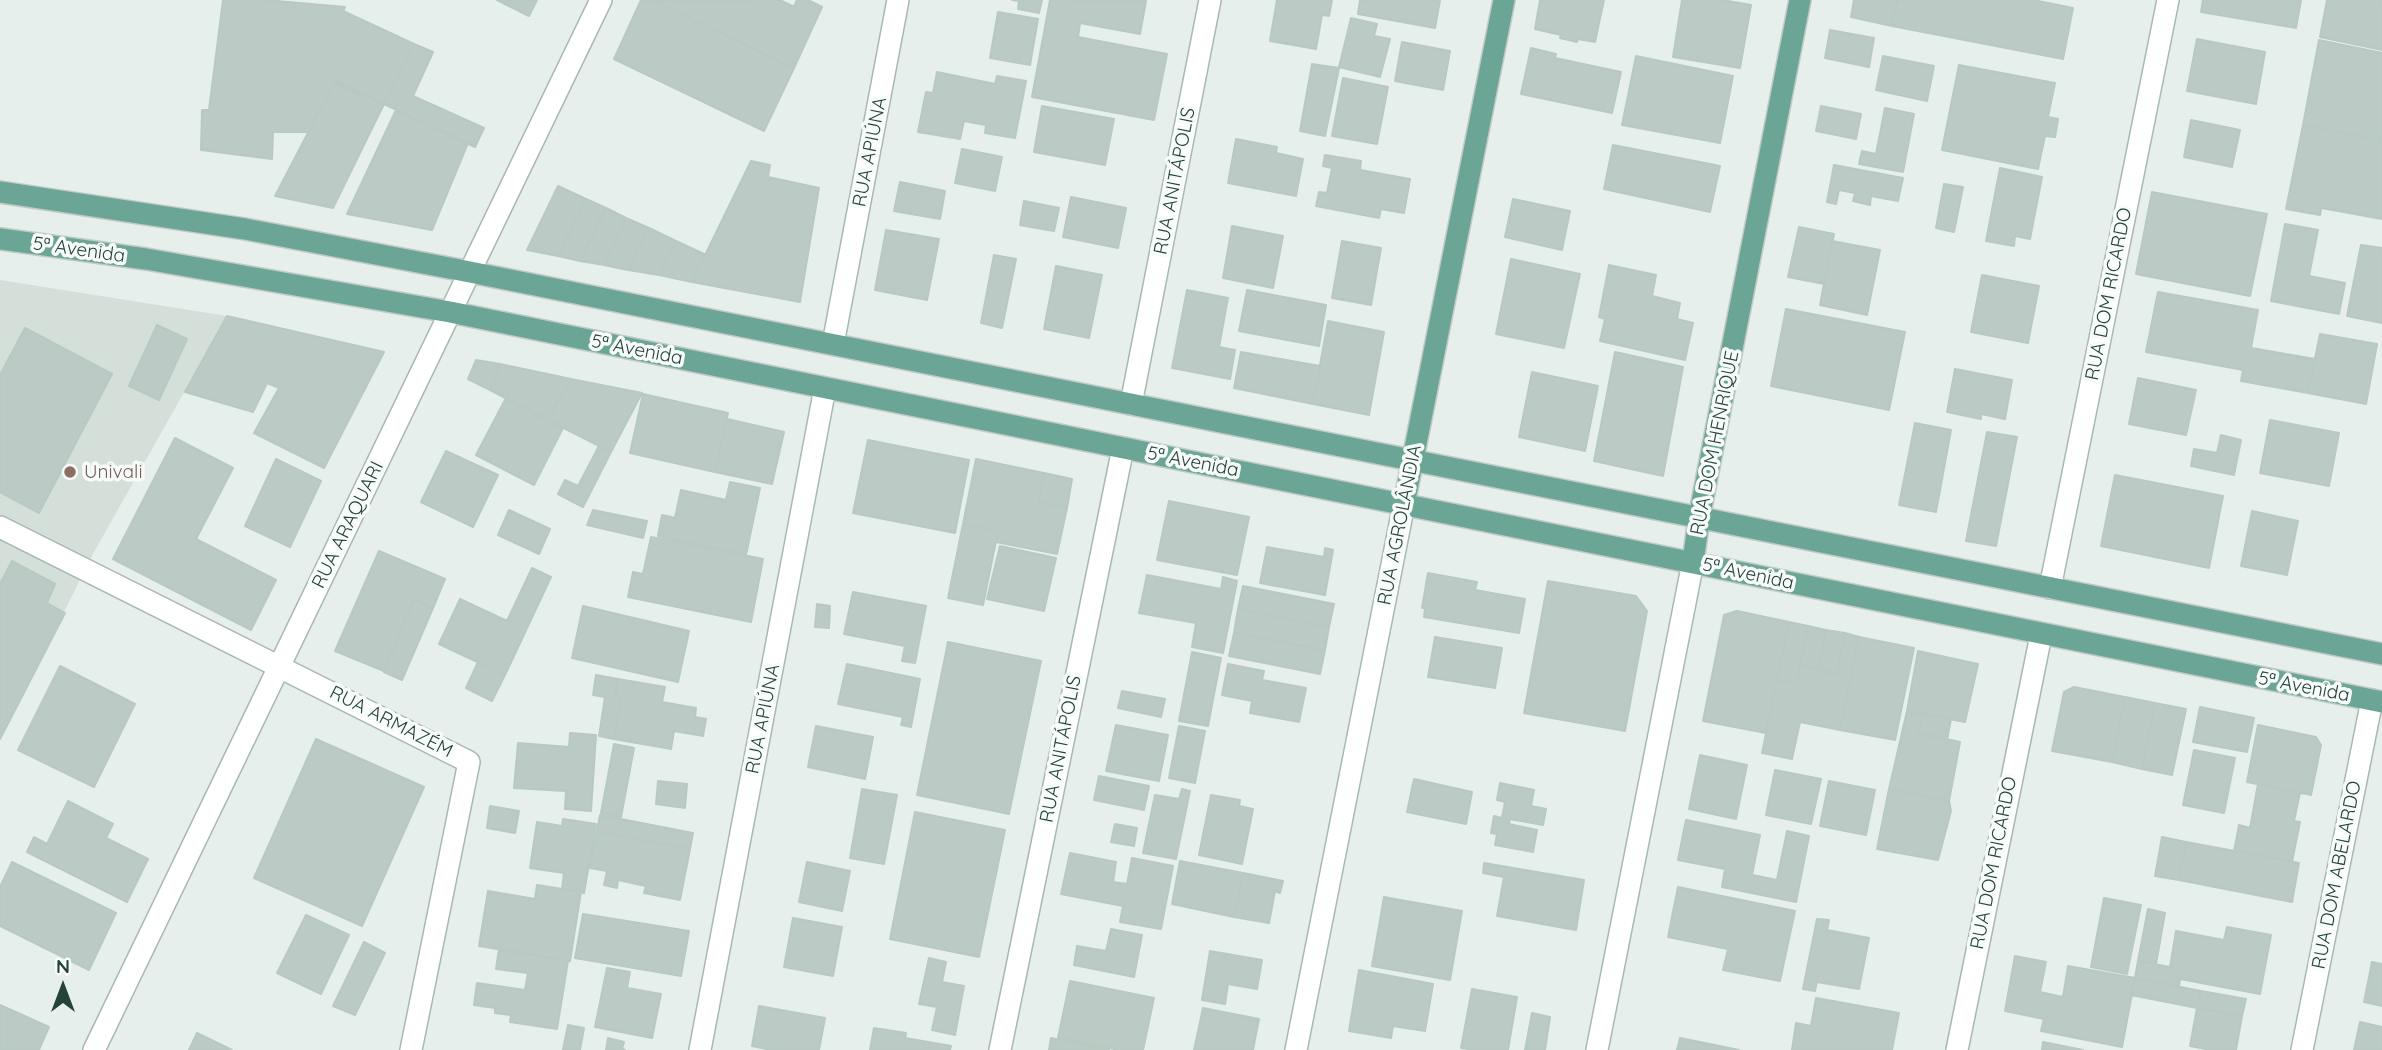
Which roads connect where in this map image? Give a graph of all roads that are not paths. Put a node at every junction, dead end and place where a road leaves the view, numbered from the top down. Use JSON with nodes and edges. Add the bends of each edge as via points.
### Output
{"nodes":[{"id":1,"x":601,"y":0,"type":"edge"},
{"id":2,"x":898,"y":0,"type":"edge"},
{"id":3,"x":1210,"y":0,"type":"edge"},
{"id":4,"x":1504,"y":0,"type":"edge"},
{"id":5,"x":1800,"y":0,"type":"edge"},
{"id":6,"x":2168,"y":0,"type":"edge"},
{"id":7,"x":0,"y":192,"type":"edge"},
{"id":8,"x":0,"y":239,"type":"edge"},
{"id":9,"x":470,"y":272,"type":"junction"},
{"id":10,"x":450,"y":312,"type":"junction"},
{"id":11,"x":833,"y":344,"type":"junction"},
{"id":12,"x":825,"y":388,"type":"junction"},
{"id":13,"x":1131,"y":404,"type":"junction"},
{"id":14,"x":1123,"y":448,"type":"junction"},
{"id":15,"x":1413,"y":461,"type":"junction"},
{"id":16,"x":1404,"y":504,"type":"junction"},
{"id":17,"x":1699,"y":518,"type":"junction"},
{"id":18,"x":0,"y":527,"type":"edge"},
{"id":19,"x":1693,"y":562,"type":"junction"},
{"id":20,"x":2050,"y":588,"type":"junction"},
{"id":21,"x":2041,"y":635,"type":"junction"},
{"id":22,"x":2382,"y":652,"type":"edge"},
{"id":23,"x":280,"y":666,"type":"junction"},
{"id":24,"x":2377,"y":701,"type":"edge"},
{"id":25,"x":94,"y":1050,"type":"edge"},
{"id":26,"x":411,"y":1050,"type":"edge"},
{"id":27,"x":700,"y":1050,"type":"edge"},
{"id":28,"x":1000,"y":1050,"type":"edge"},
{"id":29,"x":1296,"y":1050,"type":"edge"},
{"id":30,"x":1597,"y":1050,"type":"edge"},
{"id":31,"x":1957,"y":1050,"type":"edge"},
{"id":32,"x":2302,"y":1050,"type":"edge"}],
"edges":[{"from":1,"to":9,"type":"street","name":"RUA ARAQUARI"},
{"from":2,"to":11,"type":"street","name":"RUA APIÚNA"},
{"from":3,"to":13,"type":"street","name":"RUA ANITÁPOLIS"},
{"from":4,"to":15,"type":"main road","name":"RUA AGROLÂNDIA"},
{"from":5,"to":17,"type":"main road","name":"RUA DOM HENRIQUE"},
{"from":6,"to":20,"type":"street","name":"RUA DOM RICARDO"},
{"from":7,"to":9,"type":"main road","via":[[245,229]]},
{"from":8,"to":10,"type":"main road","name":"5ª Avenida","via":[[146,259]]},
{"from":9,"to":10,"type":"street","name":"RUA ARAQUARI"},
{"from":9,"to":11,"type":"main road"},
{"from":10,"to":12,"type":"main road","name":"5ª Avenida"},
{"from":10,"to":23,"type":"street","name":"RUA ARAQUARI"},
{"from":11,"to":13,"type":"main road"},
{"from":12,"to":14,"type":"main road","name":"5ª Avenida"},
{"from":12,"to":27,"type":"street","name":"RUA APIÚNA"},
{"from":13,"to":15,"type":"main road"},
{"from":14,"to":16,"type":"main road","name":"5ª Avenida"},
{"from":14,"to":28,"type":"street","name":"RUA ANITÁPOLIS"},
{"from":15,"to":16,"type":"main road","name":"RUA AGROLÂNDIA"},
{"from":15,"to":17,"type":"main road"},
{"from":16,"to":19,"type":"main road","name":"5ª Avenida"},
{"from":16,"to":29,"type":"street","name":"RUA AGROLÂNDIA"},
{"from":17,"to":19,"type":"main road","name":"RUA DOM HENRIQUE"},
{"from":17,"to":20,"type":"main road"},
{"from":18,"to":23,"type":"street","name":"RUA ARMAZÉM"},
{"from":19,"to":21,"type":"main road","name":"5ª Avenida"},
{"from":19,"to":30,"type":"street","name":"RUA DOM HENRIQUE"},
{"from":20,"to":22,"type":"main road"},
{"from":21,"to":24,"type":"main road","name":"5ª Avenida"},
{"from":21,"to":31,"type":"street","name":"RUA DOM RICARDO"},
{"from":23,"to":25,"type":"street","name":"RUA ARAQUARI"},
{"from":23,"to":26,"type":"street","name":"RUA ARMAZÉM","via":[[469,762]]},
{"from":24,"to":32,"type":"street","name":"RUA DOM ABELARDO"}]}
